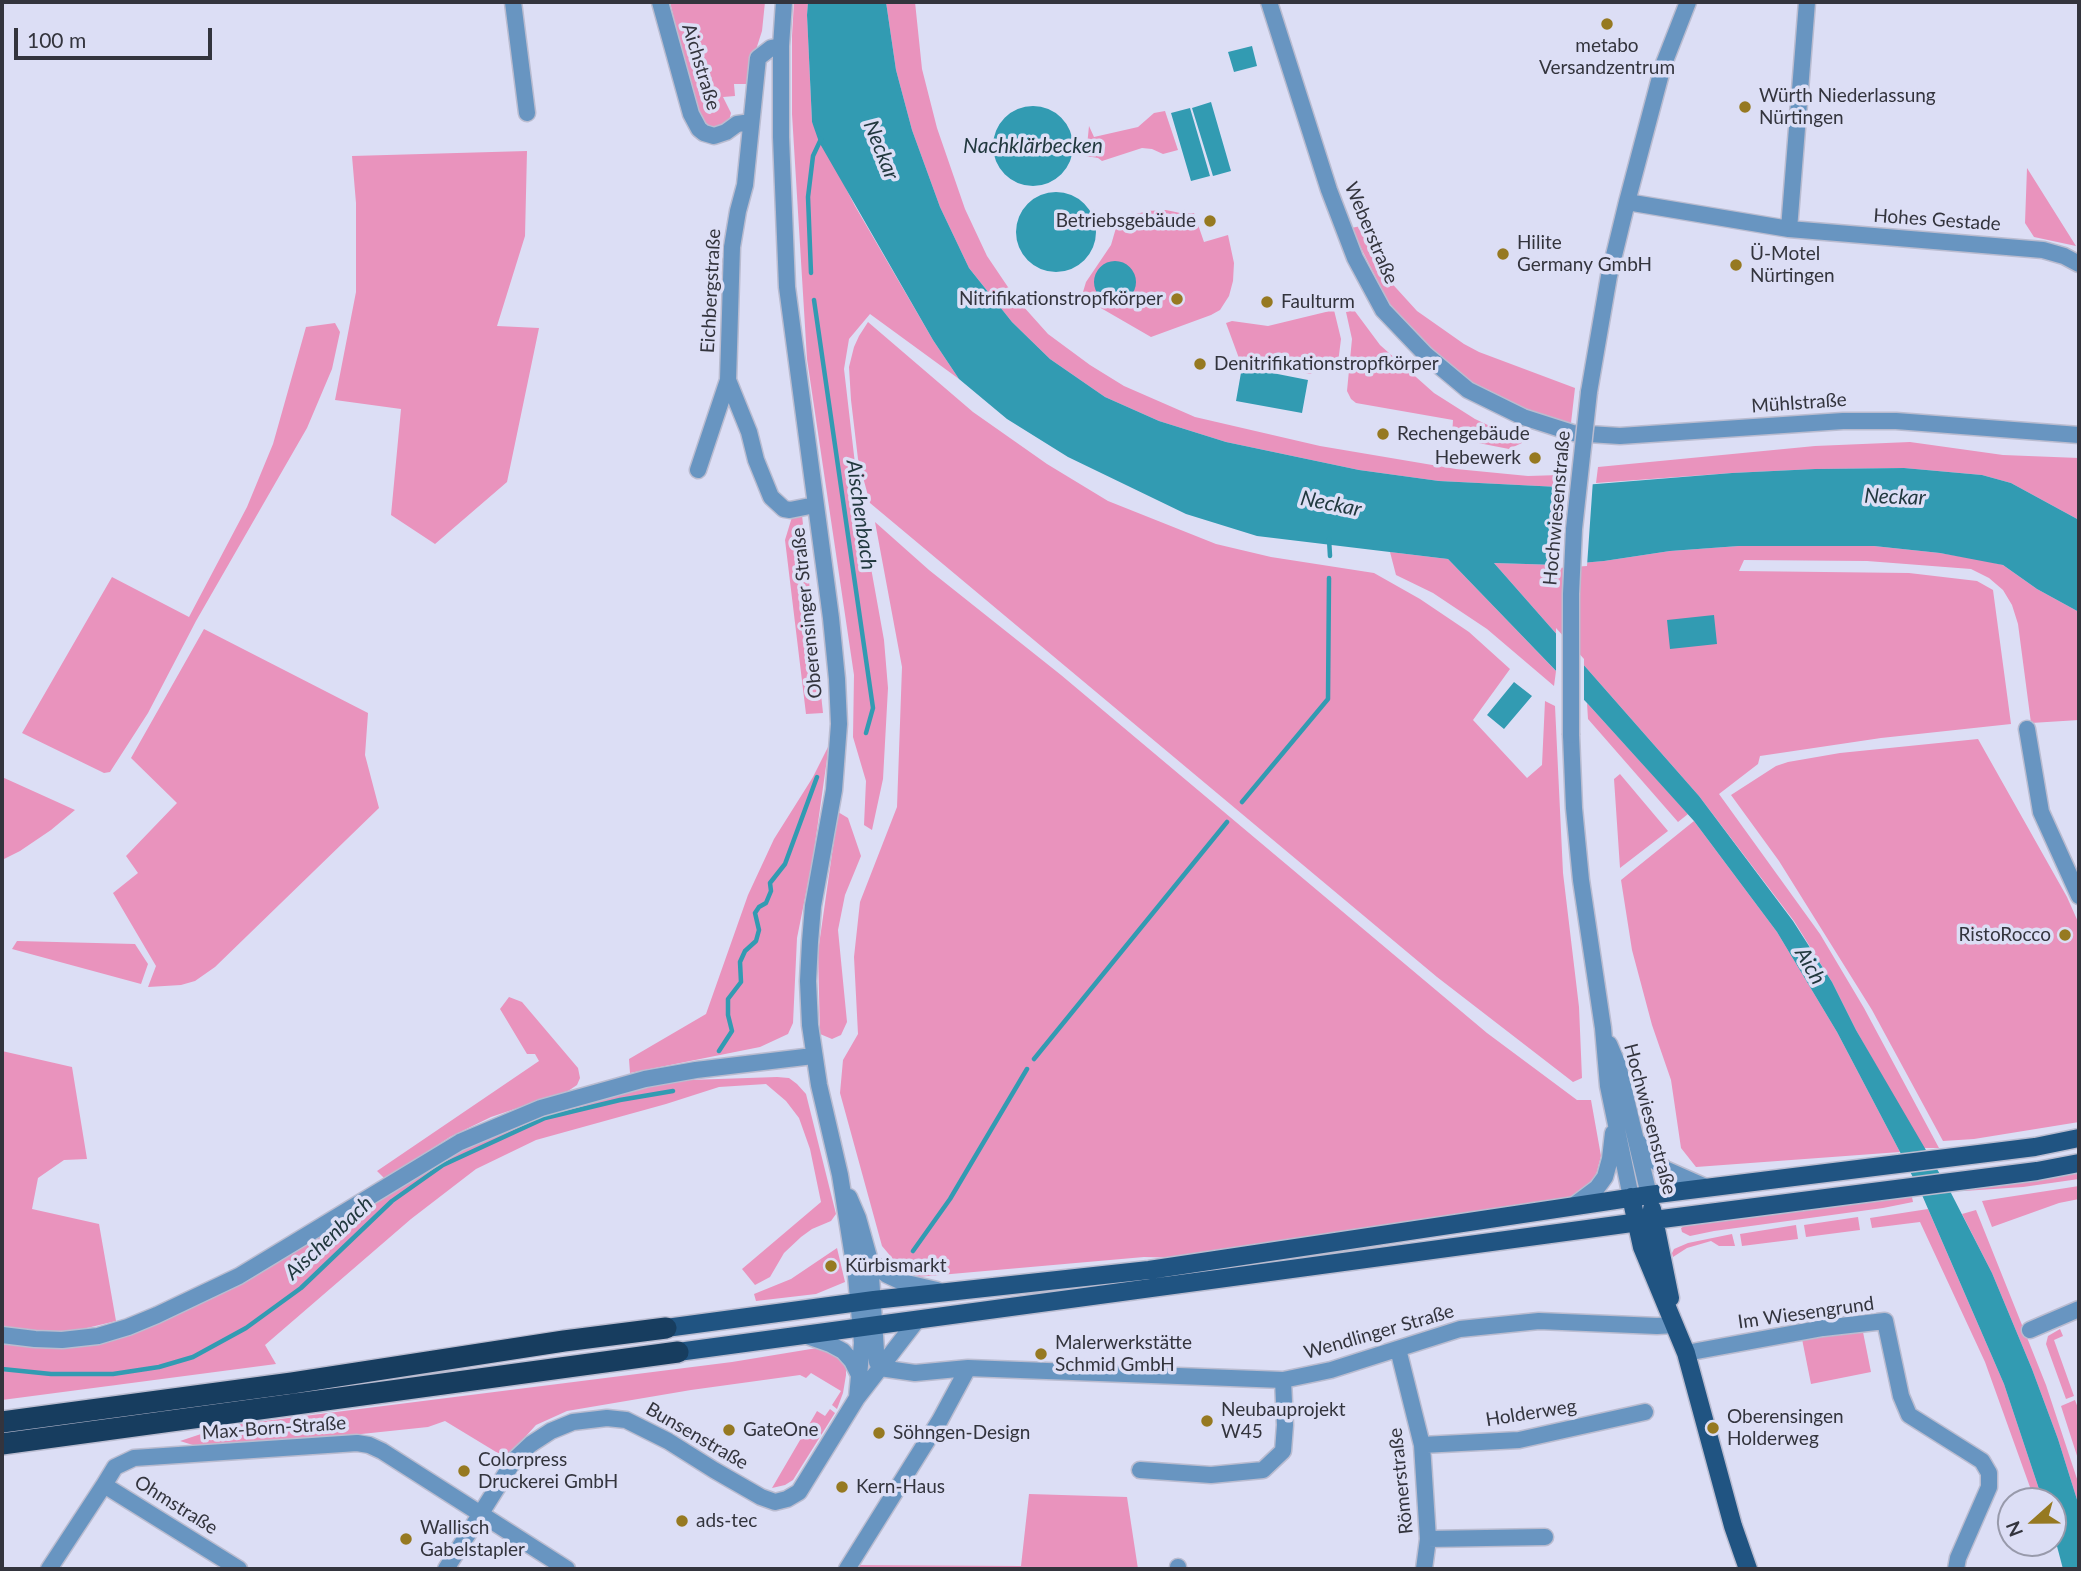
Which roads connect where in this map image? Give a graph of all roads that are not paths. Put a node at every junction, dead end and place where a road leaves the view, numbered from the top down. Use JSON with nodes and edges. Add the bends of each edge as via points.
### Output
{"nodes":[{"id":1,"x":513,"y":2,"type":"edge"},
{"id":2,"x":660,"y":2,"type":"edge"},
{"id":3,"x":784,"y":2,"type":"edge"},
{"id":4,"x":1269,"y":2,"type":"edge"},
{"id":5,"x":1688,"y":2,"type":"edge"},
{"id":6,"x":1807,"y":2,"type":"edge"},
{"id":7,"x":781,"y":46,"type":"junction"},
{"id":8,"x":527,"y":113,"type":"dead end"},
{"id":9,"x":751,"y":122,"type":"junction"},
{"id":10,"x":1627,"y":202,"type":"junction"},
{"id":11,"x":1789,"y":229,"type":"junction"},
{"id":12,"x":2079,"y":264,"type":"edge"},
{"id":13,"x":728,"y":380,"type":"junction"},
{"id":14,"x":1523,"y":417,"type":"joint"},
{"id":15,"x":2079,"y":435,"type":"edge"},
{"id":16,"x":698,"y":470,"type":"dead end"},
{"id":17,"x":815,"y":505,"type":"junction"},
{"id":18,"x":2027,"y":729,"type":"dead end"},
{"id":19,"x":2079,"y":896,"type":"edge"},
{"id":20,"x":1604,"y":1028,"type":"junction"},
{"id":21,"x":813,"y":1056,"type":"junction"},
{"id":22,"x":1612,"y":1109,"type":"junction"},
{"id":23,"x":2079,"y":1138,"type":"edge"},
{"id":24,"x":1637,"y":1141,"type":"junction"},
{"id":25,"x":2079,"y":1163,"type":"edge"},
{"id":26,"x":840,"y":1175,"type":"junction"},
{"id":27,"x":1708,"y":1188,"type":"junction"},
{"id":28,"x":1640,"y":1196,"type":"junction"},
{"id":29,"x":1573,"y":1206,"type":"junction"},
{"id":30,"x":1645,"y":1221,"type":"junction"},
{"id":31,"x":870,"y":1261,"type":"junction"},
{"id":32,"x":946,"y":1292,"type":"junction"},
{"id":33,"x":867,"y":1301,"type":"junction"},
{"id":34,"x":2079,"y":1309,"type":"edge"},
{"id":35,"x":918,"y":1320,"type":"junction"},
{"id":36,"x":1674,"y":1321,"type":"junction"},
{"id":37,"x":869,"y":1327,"type":"junction"},
{"id":38,"x":666,"y":1328,"type":"joint"},
{"id":39,"x":2030,"y":1330,"type":"dead end"},
{"id":40,"x":2,"y":1335,"type":"edge"},
{"id":41,"x":804,"y":1335,"type":"junction"},
{"id":42,"x":1398,"y":1349,"type":"junction"},
{"id":43,"x":678,"y":1352,"type":"joint"},
{"id":44,"x":1686,"y":1353,"type":"junction"},
{"id":45,"x":880,"y":1368,"type":"junction"},
{"id":46,"x":968,"y":1368,"type":"junction"},
{"id":47,"x":859,"y":1375,"type":"junction"},
{"id":48,"x":1283,"y":1380,"type":"junction"},
{"id":49,"x":857,"y":1398,"type":"junction"},
{"id":50,"x":1645,"y":1412,"type":"dead end"},
{"id":51,"x":2,"y":1422,"type":"edge"},
{"id":52,"x":2,"y":1444,"type":"edge"},
{"id":53,"x":1422,"y":1445,"type":"junction"},
{"id":54,"x":1140,"y":1470,"type":"dead end"},
{"id":55,"x":104,"y":1485,"type":"junction"},
{"id":56,"x":481,"y":1514,"type":"junction"},
{"id":57,"x":1545,"y":1538,"type":"dead end"},
{"id":58,"x":1429,"y":1539,"type":"junction"},
{"id":59,"x":49,"y":1569,"type":"edge"},
{"id":60,"x":239,"y":1569,"type":"edge"},
{"id":61,"x":446,"y":1569,"type":"edge"},
{"id":62,"x":567,"y":1569,"type":"edge"},
{"id":63,"x":847,"y":1569,"type":"edge"},
{"id":64,"x":1424,"y":1569,"type":"edge"},
{"id":65,"x":1748,"y":1569,"type":"edge"},
{"id":66,"x":1956,"y":1569,"type":"edge"}],
"edges":[{"from":1,"to":8,"type":"street"},
{"from":2,"to":9,"type":"street","name":"Aichstraße","via":[[699,129],[714,136]]},
{"from":3,"to":7,"type":"street","name":"Oberensinger Straße"},
{"from":4,"to":14,"type":"street","name":"Weberstraße","via":[[1329,190],[1355,257],[1383,310],[1468,390]]},
{"from":5,"to":10,"type":"street","name":"Hochwiesenstraße","via":[[1663,66]]},
{"from":6,"to":11,"type":"street"},
{"from":7,"to":9,"type":"street","name":"Eichbergstraße","via":[[758,58]]},
{"from":7,"to":17,"type":"street","name":"Oberensinger Straße","via":[[787,287]]},
{"from":9,"to":13,"type":"street","name":"Eichbergstraße","via":[[745,185],[732,247]]},
{"from":10,"to":11,"type":"street","name":"Hohes Gestade"},
{"from":10,"to":20,"type":"street","name":"Hochwiesenstraße","bridge":true,"via":[[1588,392],[1571,594],[1574,808]]},
{"from":11,"to":12,"type":"street","name":"Hohes Gestade","via":[[2016,246],[2064,256]]},
{"from":13,"to":16,"type":"street"},
{"from":13,"to":17,"type":"street","name":"Eichbergstraße","via":[[771,496],[784,509]]},
{"from":14,"to":15,"type":"street","name":"Mühlstraße","via":[[1573,433],[1620,436],[1843,421]]},
{"from":17,"to":21,"type":"street","name":"Oberensinger Straße","via":[[839,724],[834,790],[810,942]]},
{"from":18,"to":19,"type":"street","via":[[2041,812]]},
{"from":20,"to":22,"type":"street","name":"Hochwiesenstraße"},
{"from":20,"to":24,"type":"street","name":"Hochwiesenstraße"},
{"from":21,"to":26,"type":"street","name":"Oberensinger Straße"},
{"from":21,"to":40,"type":"street","via":[[645,1079],[541,1108],[460,1142],[239,1276],[157,1315],[98,1336],[62,1340]]},
{"from":22,"to":28,"type":"street","name":"Hochwiesenstraße"},
{"from":22,"to":29,"type":"street","via":[[1608,1172],[1597,1188]]},
{"from":23,"to":27,"type":"main road"},
{"from":24,"to":27,"type":"street","via":[[1665,1169]]},
{"from":24,"to":28,"type":"street","name":"Hochwiesenstraße"},
{"from":25,"to":30,"type":"main road"},
{"from":26,"to":31,"type":"street","name":"Oberensinger Straße"},
{"from":26,"to":33,"type":"street","name":"Oberensinger Straße"},
{"from":27,"to":28,"type":"main road"},
{"from":28,"to":29,"type":"main road"},
{"from":28,"to":30,"type":"main road","name":"Hochwiesenstraße"},
{"from":29,"to":32,"type":"main road","via":[[1191,1264]]},
{"from":30,"to":35,"type":"main road"},
{"from":30,"to":36,"type":"main road","via":[[1668,1284]]},
{"from":31,"to":32,"type":"street","via":[[902,1282]]},
{"from":31,"to":33,"type":"street","name":"Oberensinger Straße"},
{"from":32,"to":33,"type":"main road"},
{"from":33,"to":37,"type":"street"},
{"from":33,"to":38,"type":"main road"},
{"from":34,"to":39,"type":"street"},
{"from":35,"to":37,"type":"main road"},
{"from":35,"to":45,"type":"street","name":"Bunsenstraße"},
{"from":36,"to":42,"type":"street","name":"Wendlinger Straße","via":[[1657,1326],[1539,1321],[1460,1329]]},
{"from":36,"to":44,"type":"main road"},
{"from":37,"to":41,"type":"main road"},
{"from":37,"to":45,"type":"street"},
{"from":37,"to":47,"type":"street","name":"Bunsenstraße"},
{"from":38,"to":51,"type":"highway"},
{"from":41,"to":43,"type":"main road"},
{"from":41,"to":47,"type":"street","via":[[843,1351]]},
{"from":42,"to":48,"type":"street","name":"Wendlinger Straße"},
{"from":42,"to":53,"type":"street","name":"Römerstraße"},
{"from":43,"to":52,"type":"highway"},
{"from":44,"to":65,"type":"main road"},
{"from":44,"to":66,"type":"street","name":"Im Wiesengrund","via":[[1885,1321],[1909,1415],[1982,1461],[1989,1474],[1989,1487]]},
{"from":45,"to":46,"type":"street","name":"Wendlinger Straße","via":[[915,1373]]},
{"from":45,"to":49,"type":"street","name":"Bunsenstraße"},
{"from":46,"to":48,"type":"street","name":"Wendlinger Straße"},
{"from":46,"to":63,"type":"street"},
{"from":47,"to":49,"type":"street","name":"Bunsenstraße"},
{"from":48,"to":54,"type":"street","via":[[1283,1451],[1264,1470],[1211,1475]]},
{"from":49,"to":56,"type":"street","name":"Bunsenstraße","via":[[799,1492],[787,1499],[775,1502],[761,1497],[642,1426],[607,1418],[573,1422],[531,1444],[515,1459]]},
{"from":50,"to":53,"type":"street","name":"Holderweg","via":[[1519,1440]]},
{"from":53,"to":58,"type":"street","name":"Römerstraße"},
{"from":55,"to":56,"type":"street","name":"Max-Born-Straße","via":[[115,1467],[134,1458],[357,1443],[382,1451]]},
{"from":55,"to":59,"type":"street","name":"Ohmstraße"},
{"from":55,"to":60,"type":"street","name":"Ohmstraße"},
{"from":56,"to":61,"type":"street","name":"Bunsenstraße"},
{"from":56,"to":62,"type":"street","name":"Max-Born-Straße"},
{"from":57,"to":58,"type":"street"},
{"from":58,"to":64,"type":"street","name":"Römerstraße"}]}
